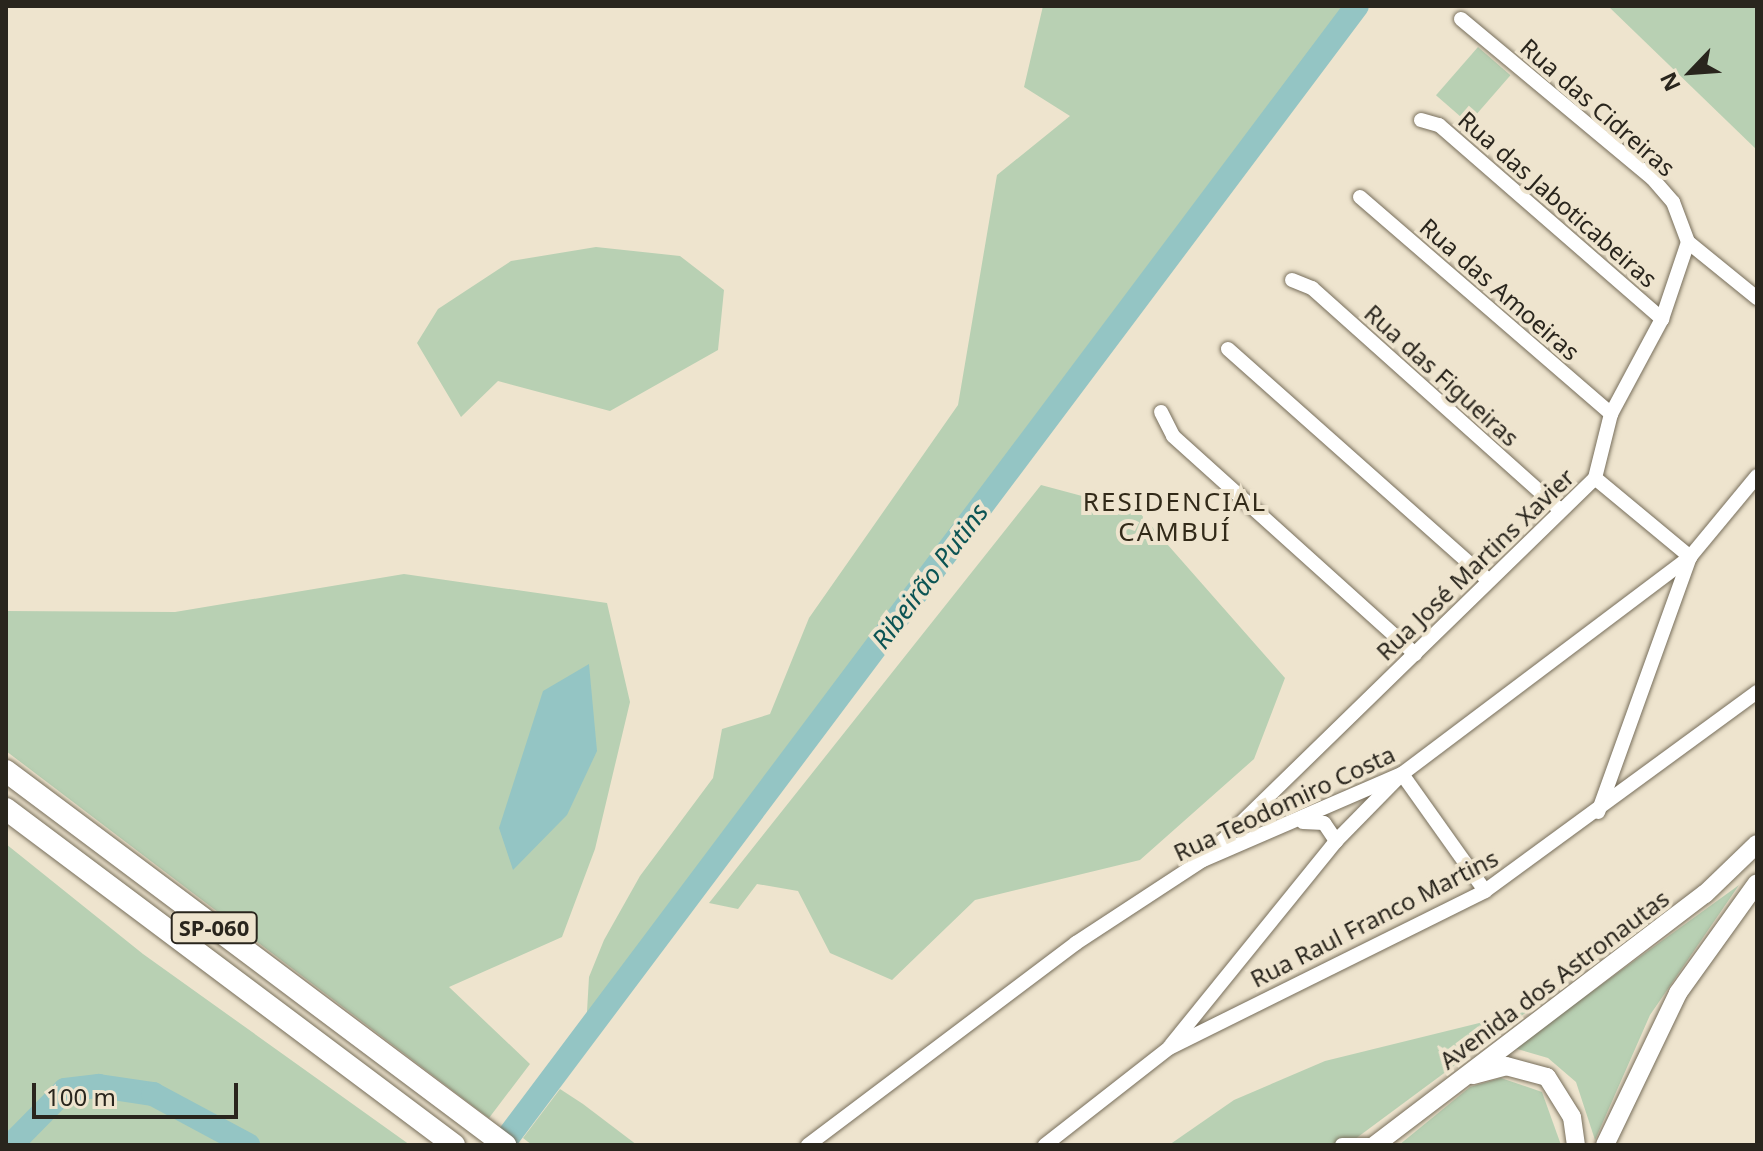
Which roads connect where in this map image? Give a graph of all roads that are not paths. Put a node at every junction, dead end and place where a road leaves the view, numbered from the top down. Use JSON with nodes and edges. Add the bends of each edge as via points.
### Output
{"nodes":[{"id":1,"x":1461,"y":19,"type":"dead end"},
{"id":2,"x":1421,"y":120,"type":"dead end"},
{"id":3,"x":1360,"y":197,"type":"dead end"},
{"id":4,"x":1688,"y":242,"type":"junction"},
{"id":5,"x":1292,"y":280,"type":"dead end"},
{"id":6,"x":1757,"y":298,"type":"edge"},
{"id":7,"x":1662,"y":319,"type":"junction"},
{"id":8,"x":1228,"y":349,"type":"dead end"},
{"id":9,"x":1161,"y":412,"type":"dead end"},
{"id":10,"x":1611,"y":414,"type":"junction"},
{"id":11,"x":1757,"y":476,"type":"edge"},
{"id":12,"x":1595,"y":478,"type":"junction"},
{"id":13,"x":1559,"y":509,"type":"junction"},
{"id":14,"x":1690,"y":557,"type":"junction"},
{"id":15,"x":1489,"y":581,"type":"junction"},
{"id":16,"x":1415,"y":654,"type":"junction"},
{"id":17,"x":1757,"y":692,"type":"edge"},
{"id":18,"x":6,"y":771,"type":"edge"},
{"id":19,"x":1402,"y":774,"type":"junction"},
{"id":20,"x":6,"y":809,"type":"edge"},
{"id":21,"x":1598,"y":812,"type":"junction"},
{"id":22,"x":1295,"y":823,"type":"junction"},
{"id":23,"x":1336,"y":841,"type":"junction"},
{"id":24,"x":1757,"y":844,"type":"edge"},
{"id":25,"x":1203,"y":860,"type":"junction"},
{"id":26,"x":1757,"y":883,"type":"edge"},
{"id":27,"x":1485,"y":891,"type":"junction"},
{"id":28,"x":1169,"y":1048,"type":"junction"},
{"id":29,"x":1465,"y":1077,"type":"junction"},
{"id":30,"x":447,"y":1140,"type":"edge"},
{"id":31,"x":505,"y":1145,"type":"edge"},
{"id":32,"x":808,"y":1145,"type":"edge"},
{"id":33,"x":1045,"y":1145,"type":"edge"},
{"id":34,"x":1342,"y":1145,"type":"edge"},
{"id":35,"x":1372,"y":1145,"type":"edge"},
{"id":36,"x":1576,"y":1145,"type":"edge"},
{"id":37,"x":1605,"y":1145,"type":"edge"}],
"edges":[{"from":1,"to":4,"type":"street","name":"Rua das Cidreiras","via":[[1652,178],[1673,202]]},
{"from":2,"to":7,"type":"street","name":"Rua das Jaboticabeiras","via":[[1439,125]]},
{"from":3,"to":10,"type":"street","name":"Rua das Amoeiras"},
{"from":4,"to":6,"type":"street"},
{"from":4,"to":7,"type":"street","name":"Rua José Martins Xavier"},
{"from":5,"to":13,"type":"street","name":"Rua das Figueiras","via":[[1312,288]]},
{"from":7,"to":10,"type":"street","name":"Rua José Martins Xavier"},
{"from":8,"to":15,"type":"street"},
{"from":9,"to":16,"type":"street","via":[[1173,436]]},
{"from":10,"to":12,"type":"street","name":"Rua José Martins Xavier"},
{"from":11,"to":14,"type":"street","name":"Rua Teodomiro Costa"},
{"from":12,"to":13,"type":"street","name":"Rua José Martins Xavier"},
{"from":12,"to":14,"type":"street"},
{"from":13,"to":15,"type":"street","name":"Rua José Martins Xavier"},
{"from":14,"to":19,"type":"street","name":"Rua Teodomiro Costa"},
{"from":14,"to":21,"type":"street"},
{"from":15,"to":16,"type":"street","name":"Rua José Martins Xavier"},
{"from":16,"to":25,"type":"street","name":"Rua José Martins Xavier"},
{"from":17,"to":21,"type":"street","name":"Rua Raul Franco Martins"},
{"from":18,"to":31,"type":"highway","number":"SP-060"},
{"from":19,"to":22,"type":"street","name":"Rua Teodomiro Costa"},
{"from":19,"to":23,"type":"street"},
{"from":19,"to":27,"type":"street"},
{"from":20,"to":30,"type":"highway","number":"SP-060"},
{"from":21,"to":27,"type":"street","name":"Rua Raul Franco Martins"},
{"from":22,"to":23,"type":"street","via":[[1324,823]]},
{"from":22,"to":25,"type":"street","name":"Rua Teodomiro Costa"},
{"from":23,"to":28,"type":"street"},
{"from":24,"to":29,"type":"main road","name":"Avenida dos Astronautas","via":[[1705,894]]},
{"from":25,"to":32,"type":"street","name":"Rua Teodomiro Costa","via":[[1076,943]]},
{"from":26,"to":37,"type":"main road","via":[[1678,993]]},
{"from":27,"to":28,"type":"street","name":"Rua Raul Franco Martins"},
{"from":28,"to":33,"type":"street","name":"Rua Raul Franco Martins"},
{"from":29,"to":35,"type":"main road","name":"Avenida dos Astronautas"},
{"from":29,"to":36,"type":"main road","via":[[1506,1066],[1547,1077],[1572,1117]]},
{"from":34,"to":35,"type":"street"}]}
